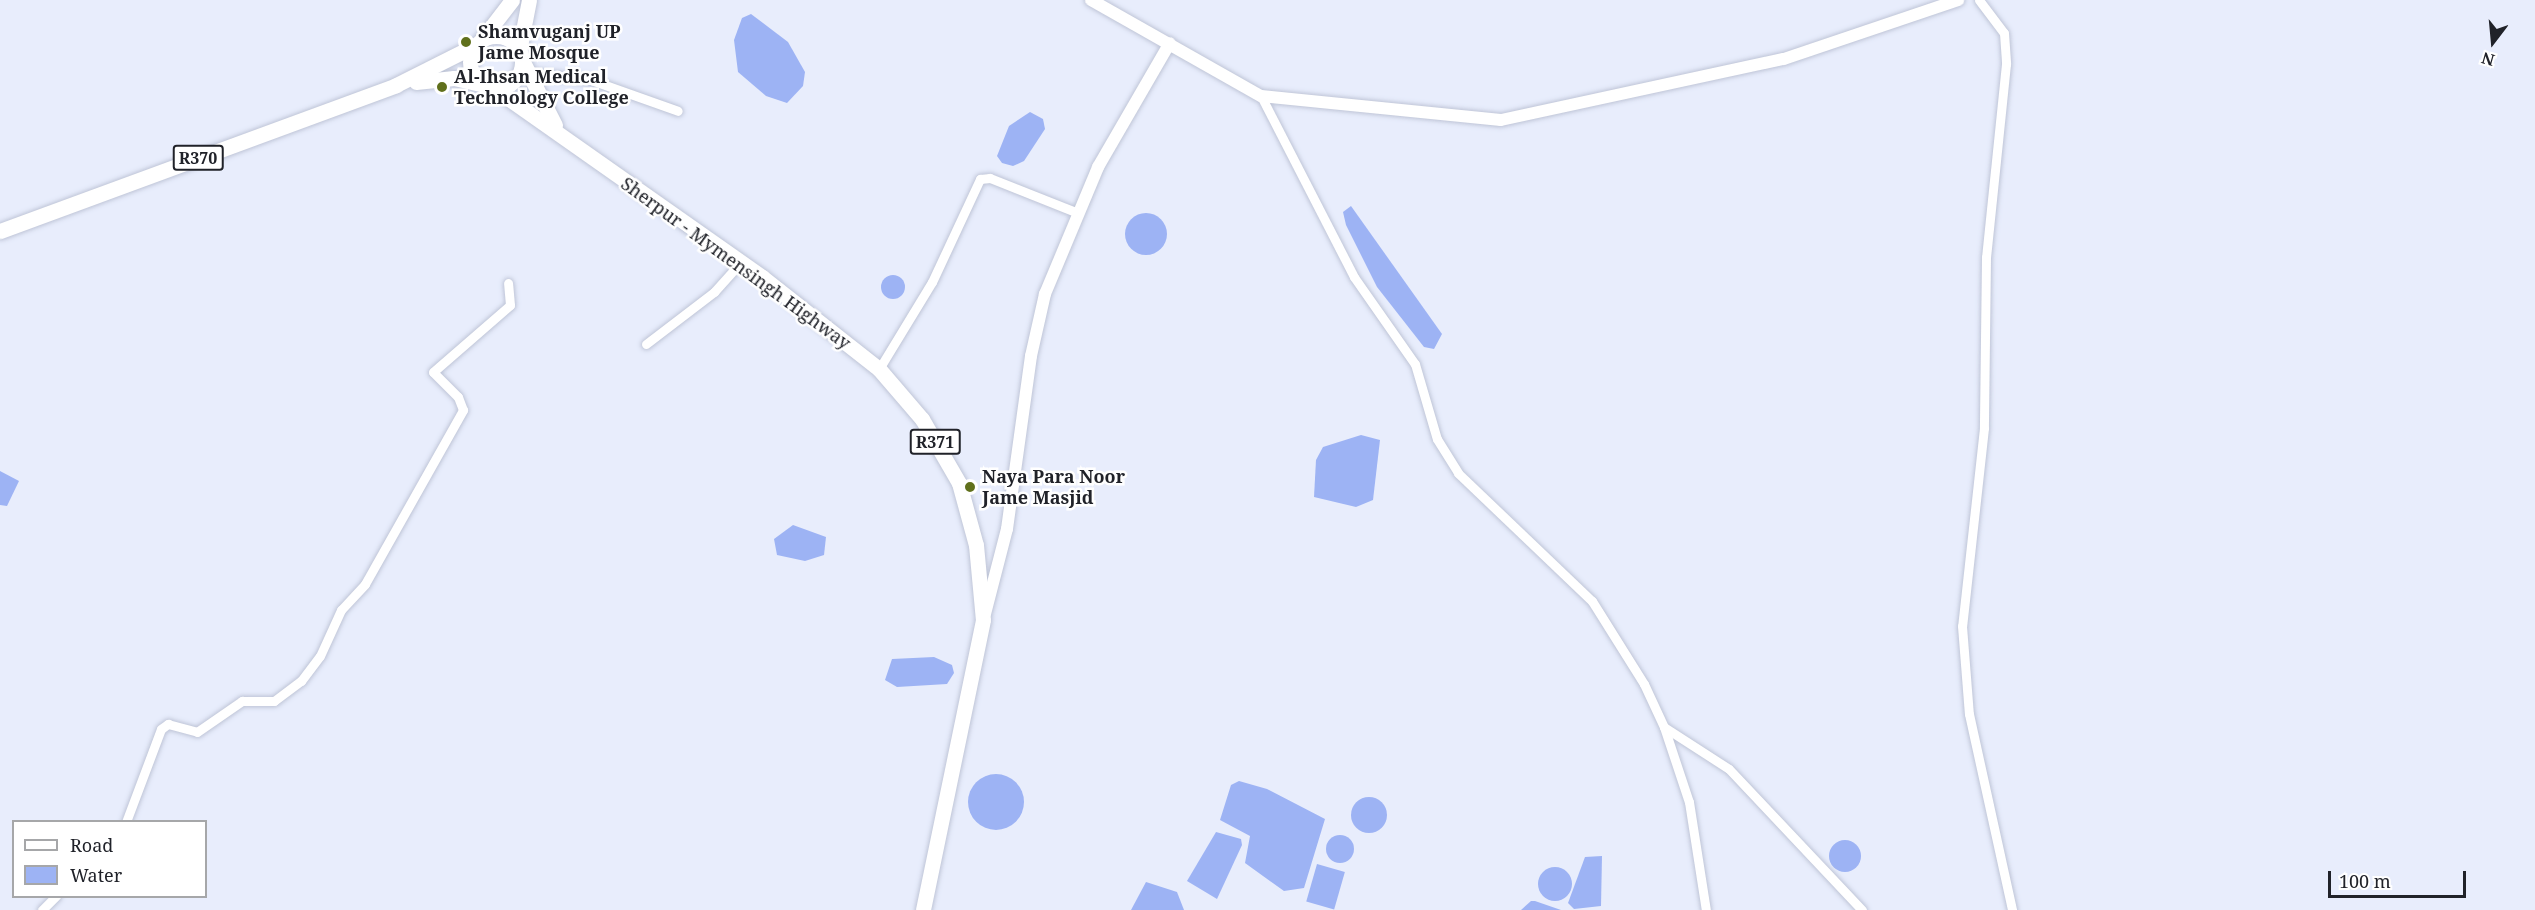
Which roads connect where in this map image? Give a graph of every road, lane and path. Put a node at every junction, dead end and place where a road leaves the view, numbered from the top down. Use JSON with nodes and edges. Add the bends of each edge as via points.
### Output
{"nodes":[{"id":1,"x":512,"y":0,"type":"edge"},
{"id":2,"x":529,"y":0,"type":"edge"},
{"id":3,"x":1091,"y":0,"type":"edge"},
{"id":4,"x":1958,"y":0,"type":"edge"},
{"id":5,"x":1979,"y":0,"type":"edge"},
{"id":6,"x":479,"y":42,"type":"junction"},
{"id":7,"x":1170,"y":43,"type":"junction"},
{"id":8,"x":522,"y":61,"type":"junction"},
{"id":9,"x":396,"y":85,"type":"junction"},
{"id":10,"x":488,"y":86,"type":"junction"},
{"id":11,"x":1262,"y":96,"type":"junction"},
{"id":12,"x":678,"y":111,"type":"dead end"},
{"id":13,"x":564,"y":137,"type":"junction"},
{"id":14,"x":1078,"y":213,"type":"junction"},
{"id":15,"x":0,"y":231,"type":"edge"},
{"id":16,"x":741,"y":262,"type":"junction"},
{"id":17,"x":508,"y":283,"type":"dead end"},
{"id":18,"x":646,"y":344,"type":"dead end"},
{"id":19,"x":879,"y":369,"type":"junction"},
{"id":20,"x":982,"y":620,"type":"junction"},
{"id":21,"x":1664,"y":727,"type":"junction"},
{"id":22,"x":127,"y":820,"type":"edge"},
{"id":23,"x":55,"y":898,"type":"edge"},
{"id":24,"x":42,"y":910,"type":"edge"},
{"id":25,"x":923,"y":910,"type":"edge"},
{"id":26,"x":1706,"y":910,"type":"edge"},
{"id":27,"x":1862,"y":910,"type":"edge"},
{"id":28,"x":2012,"y":910,"type":"edge"}],
"edges":[{"from":1,"to":6,"type":"main road","number":"R370"},
{"from":2,"to":8,"type":"main road"},
{"from":3,"to":7,"type":"street"},
{"from":4,"to":11,"type":"street","via":[[1738,71],[1501,120]]},
{"from":5,"to":28,"type":"street","via":[[2004,33],[2006,64],[1986,257],[1984,428],[1962,626],[1969,714]]},
{"from":6,"to":8,"type":"main road","via":[[499,36]]},
{"from":6,"to":9,"type":"main road","number":"R370"},
{"from":6,"to":10,"type":"main road","via":[[471,67]]},
{"from":7,"to":11,"type":"street"},
{"from":7,"to":14,"type":"street","via":[[1115,136]]},
{"from":8,"to":10,"type":"main road","via":[[513,81]]},
{"from":8,"to":12,"type":"street"},
{"from":8,"to":13,"type":"main road","name":"Sherpur - Mymensingh Highway","number":"R371"},
{"from":9,"to":10,"type":"main road","name":"Sherpur - Mymensingh Highway","number":"R371","via":[[454,78]]},
{"from":9,"to":15,"type":"main road","number":"R370"},
{"from":10,"to":13,"type":"main road","name":"Sherpur - Mymensingh Highway","number":"R371"},
{"from":11,"to":21,"type":"street","via":[[1354,277],[1415,364],[1443,452],[1458,473],[1592,601],[1644,684]]},
{"from":13,"to":16,"type":"main road","name":"Sherpur - Mymensingh Highway","number":"R371"},
{"from":14,"to":19,"type":"street","via":[[990,178],[980,179],[932,282]]},
{"from":14,"to":20,"type":"street","via":[[1045,294],[1033,346],[1007,529]]},
{"from":16,"to":18,"type":"street","via":[[714,292]]},
{"from":16,"to":19,"type":"main road","name":"Sherpur - Mymensingh Highway","number":"R371"},
{"from":17,"to":22,"type":"street","via":[[510,305],[433,372],[458,397],[463,410],[364,584],[341,610],[320,656],[301,681],[274,701],[242,701],[197,732],[168,724],[161,729]]},
{"from":19,"to":20,"type":"main road","name":"Sherpur - Mymensingh Highway","number":"R371","via":[[922,419],[959,483],[976,545]]},
{"from":20,"to":25,"type":"main road","name":"Sherpur - Mymensingh Highway","number":"R371"},
{"from":21,"to":26,"type":"street","via":[[1689,802]]},
{"from":21,"to":27,"type":"street","via":[[1729,769]]},
{"from":23,"to":24,"type":"street"}]}
